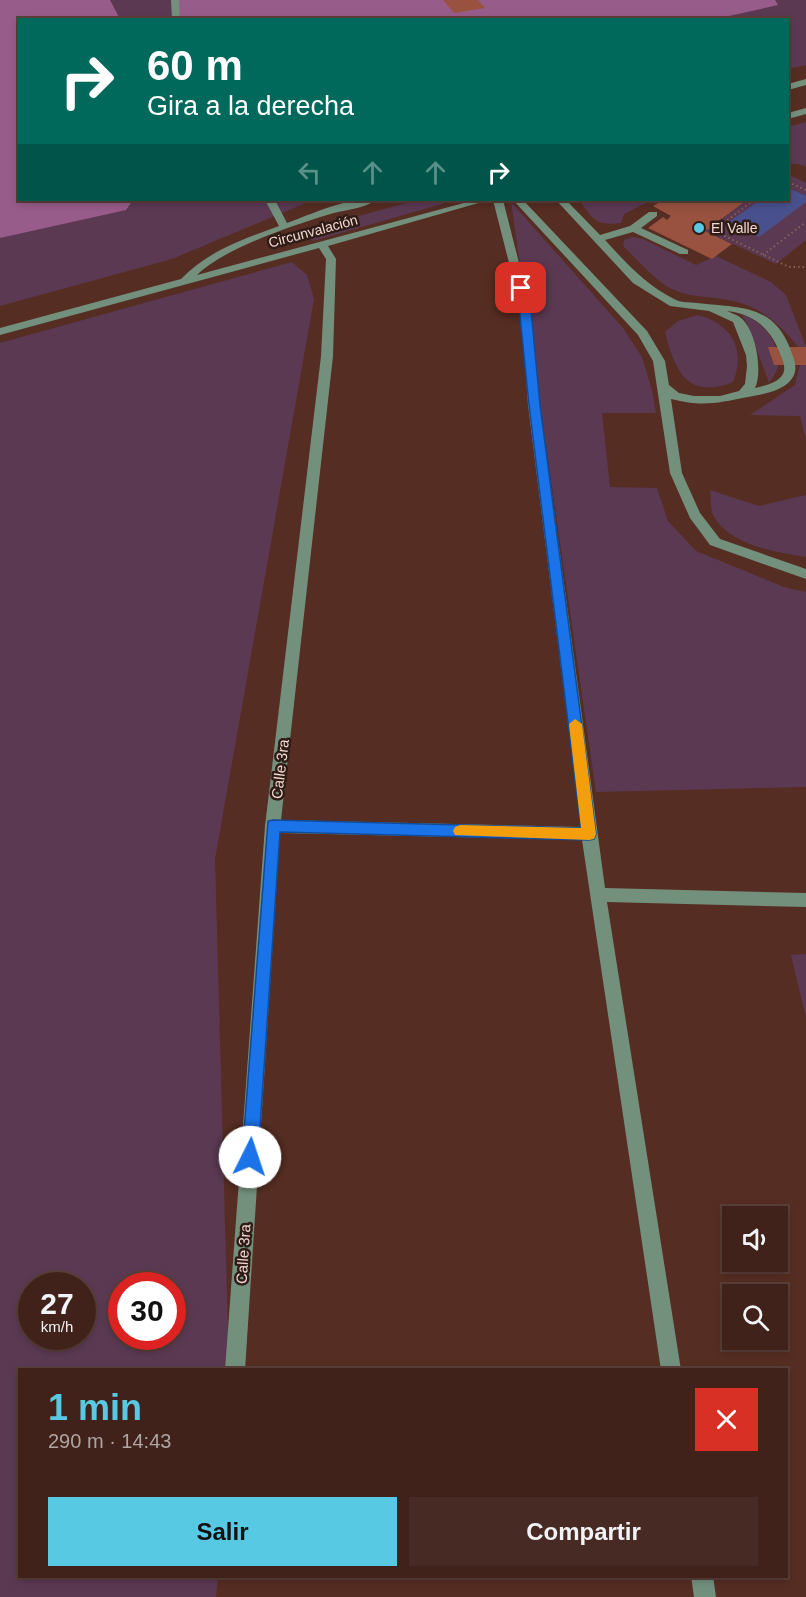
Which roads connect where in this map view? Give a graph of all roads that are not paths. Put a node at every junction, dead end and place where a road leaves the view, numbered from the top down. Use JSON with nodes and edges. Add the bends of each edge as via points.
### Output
{"nodes":[{"id":1,"x":175,"y":0,"type":"edge"},
{"id":2,"x":176,"y":18,"type":"edge"},
{"id":3,"x":806,"y":82,"type":"edge"},
{"id":4,"x":789,"y":87,"type":"edge"},
{"id":5,"x":806,"y":111,"type":"edge"},
{"id":6,"x":789,"y":116,"type":"edge"},
{"id":7,"x":271,"y":201,"type":"edge"},
{"id":8,"x":367,"y":201,"type":"edge"},
{"id":9,"x":480,"y":201,"type":"edge"},
{"id":10,"x":498,"y":201,"type":"edge"},
{"id":11,"x":519,"y":201,"type":"edge"},
{"id":12,"x":562,"y":201,"type":"edge"},
{"id":13,"x":653,"y":214,"type":"dead end"},
{"id":14,"x":284,"y":226,"type":"junction"},
{"id":15,"x":634,"y":228,"type":"junction"},
{"id":16,"x":598,"y":239,"type":"junction"},
{"id":17,"x":322,"y":244,"type":"junction"},
{"id":18,"x":684,"y":252,"type":"dead end"},
{"id":19,"x":184,"y":282,"type":"junction"},
{"id":20,"x":711,"y":308,"type":"junction"},
{"id":21,"x":0,"y":332,"type":"edge"},
{"id":22,"x":664,"y":386,"type":"junction"},
{"id":23,"x":743,"y":394,"type":"junction"},
{"id":24,"x":806,"y":574,"type":"edge"},
{"id":25,"x":273,"y":826,"type":"junction"},
{"id":26,"x":589,"y":834,"type":"junction"},
{"id":27,"x":599,"y":896,"type":"junction"},
{"id":28,"x":806,"y":900,"type":"edge"},
{"id":29,"x":235,"y":1368,"type":"edge"},
{"id":30,"x":671,"y":1368,"type":"edge"},
{"id":31,"x":702,"y":1578,"type":"edge"},
{"id":32,"x":705,"y":1597,"type":"edge"}],
"edges":[{"from":1,"to":2,"type":"street"},
{"from":3,"to":4,"type":"street"},
{"from":5,"to":6,"type":"street"},
{"from":7,"to":14,"type":"street"},
{"from":8,"to":14,"type":"street","name":"Circunvalación"},
{"from":9,"to":17,"type":"street","name":"Circunvalación"},
{"from":10,"to":26,"type":"street","via":[[526,310]]},
{"from":11,"to":22,"type":"street","via":[[643,333],[659,361]]},
{"from":12,"to":16,"type":"street"},
{"from":13,"to":15,"type":"street"},
{"from":14,"to":19,"type":"street","name":"Circunvalación","via":[[226,249]]},
{"from":15,"to":16,"type":"street"},
{"from":15,"to":18,"type":"street"},
{"from":16,"to":20,"type":"street","via":[[649,291],[674,304]]},
{"from":17,"to":19,"type":"street","name":"Circunvalación"},
{"from":17,"to":25,"type":"street","name":"Calle 3ra","via":[[331,259],[327,356]]},
{"from":19,"to":21,"type":"street","name":"Circunvalación"},
{"from":20,"to":23,"type":"street","via":[[728,314],[742,327],[752,355],[754,377]]},
{"from":20,"to":23,"type":"street","via":[[747,311],[782,338],[791,368],[789,374],[778,385]]},
{"from":22,"to":23,"type":"street","via":[[675,396],[694,400],[720,400]]},
{"from":22,"to":24,"type":"street","via":[[676,473],[694,515],[715,542]]},
{"from":25,"to":26,"type":"street"},
{"from":25,"to":29,"type":"street","name":"Calle 3ra"},
{"from":26,"to":27,"type":"street"},
{"from":27,"to":28,"type":"street"},
{"from":27,"to":30,"type":"street"},
{"from":31,"to":32,"type":"street"}]}
